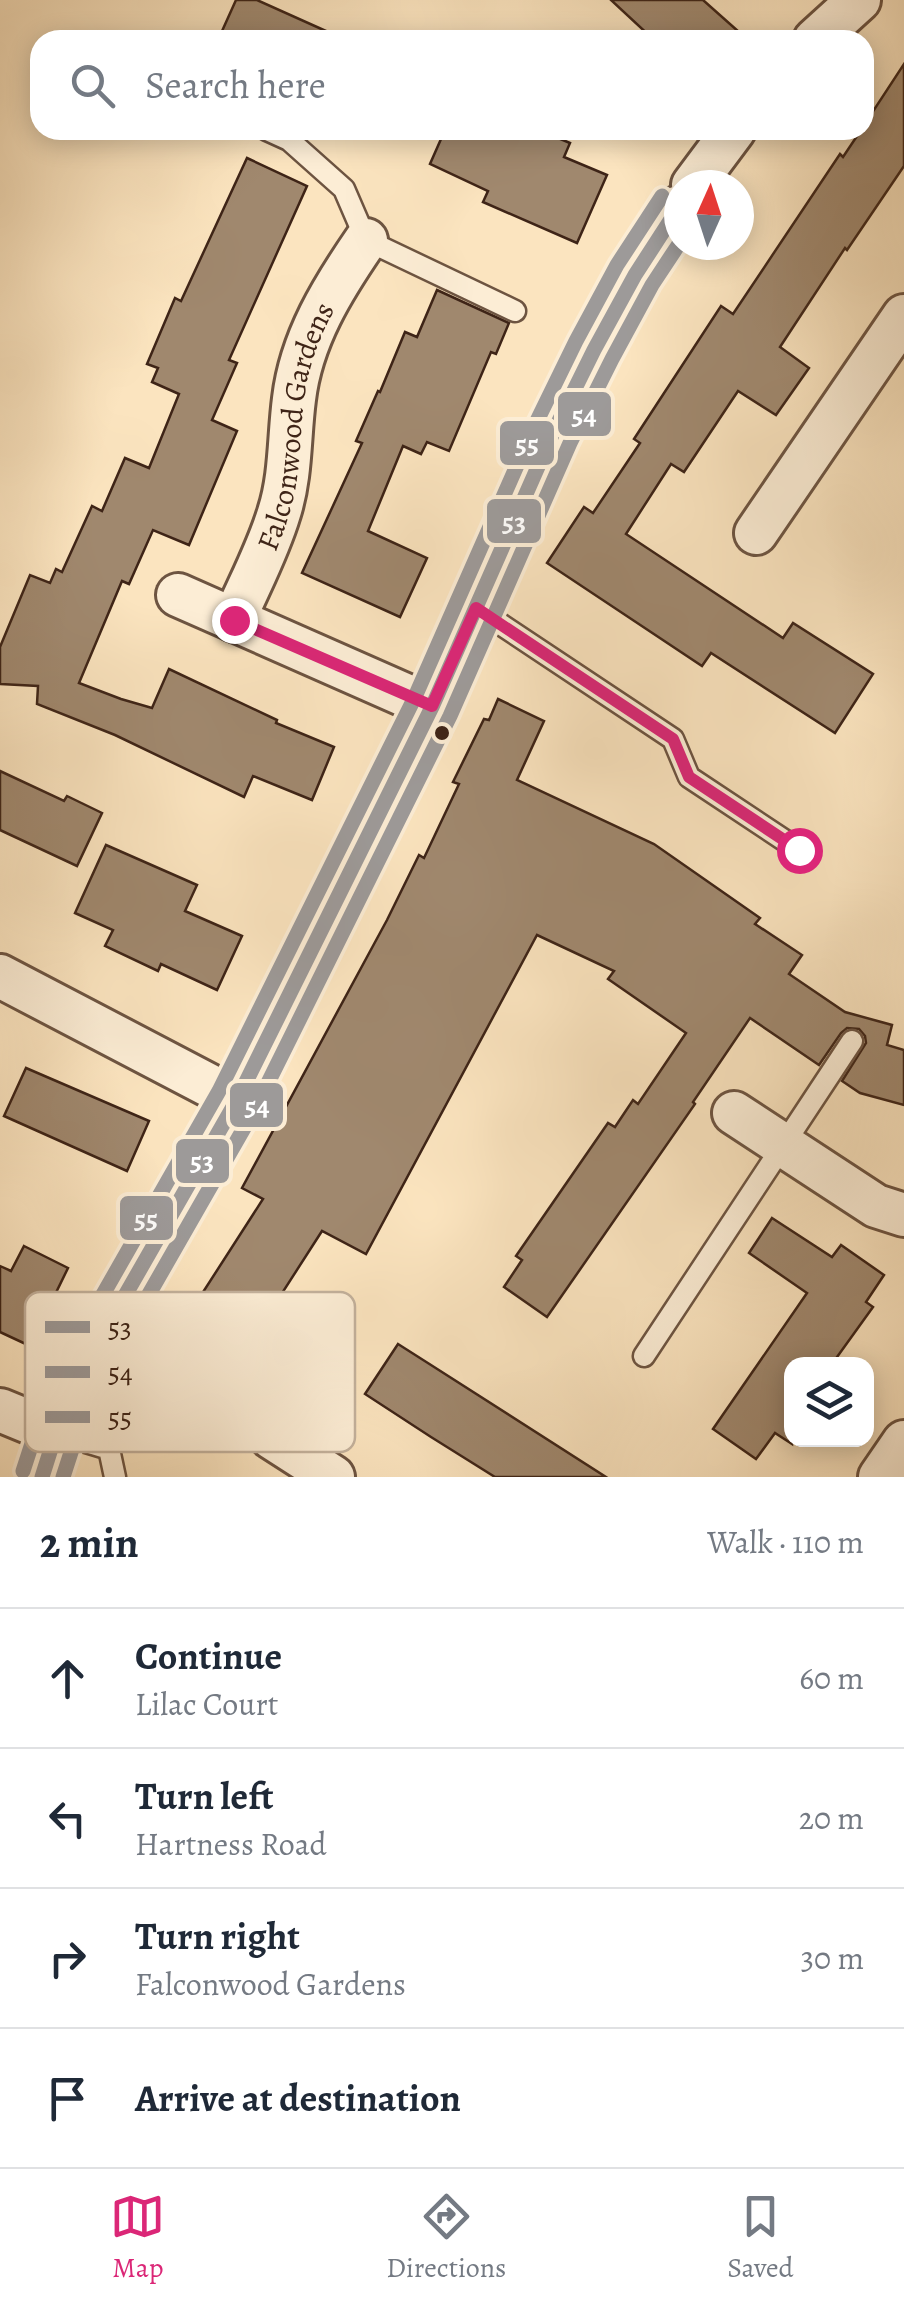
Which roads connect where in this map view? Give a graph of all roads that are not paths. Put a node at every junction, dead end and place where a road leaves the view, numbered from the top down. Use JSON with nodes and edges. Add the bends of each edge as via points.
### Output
{"nodes":[{"id":1,"x":288,"y":140,"type":"edge"},
{"id":2,"x":727,"y":140,"type":"edge"},
{"id":3,"x":704,"y":170,"type":"edge"},
{"id":4,"x":664,"y":230,"type":"edge"},
{"id":5,"x":366,"y":240,"type":"junction"},
{"id":6,"x":515,"y":310,"type":"dead end"},
{"id":7,"x":904,"y":316,"type":"edge"},
{"id":8,"x":756,"y":534,"type":"dead end"},
{"id":9,"x":178,"y":596,"type":"dead end"},
{"id":10,"x":476,"y":608,"type":"junction"},
{"id":11,"x":234,"y":620,"type":"junction"},
{"id":12,"x":432,"y":706,"type":"junction"},
{"id":13,"x":799,"y":850,"type":"dead end"},
{"id":14,"x":0,"y":976,"type":"edge"},
{"id":15,"x":852,"y":1041,"type":"dead end"},
{"id":16,"x":237,"y":1100,"type":"junction"},
{"id":17,"x":734,"y":1113,"type":"dead end"},
{"id":18,"x":782,"y":1145,"type":"junction"},
{"id":19,"x":904,"y":1215,"type":"edge"},
{"id":20,"x":127,"y":1292,"type":"edge"},
{"id":21,"x":644,"y":1356,"type":"dead end"},
{"id":22,"x":0,"y":1410,"type":"edge"},
{"id":23,"x":25,"y":1421,"type":"edge"},
{"id":24,"x":904,"y":1442,"type":"edge"},
{"id":25,"x":50,"y":1452,"type":"edge"},
{"id":26,"x":110,"y":1452,"type":"edge"},
{"id":27,"x":294,"y":1452,"type":"edge"},
{"id":28,"x":42,"y":1477,"type":"edge"},
{"id":29,"x":116,"y":1477,"type":"edge"},
{"id":30,"x":333,"y":1477,"type":"edge"},
{"id":31,"x":880,"y":1477,"type":"edge"}],
"edges":[{"from":1,"to":5,"type":"lane","via":[[344,188]]},
{"from":2,"to":3,"type":"street"},
{"from":4,"to":10,"type":"street","via":[[594,350]]},
{"from":5,"to":6,"type":"lane"},
{"from":5,"to":11,"type":"street","name":"Falconwood Gardens","via":[[306,345],[279,513]]},
{"from":7,"to":8,"type":"street"},
{"from":9,"to":11,"type":"street"},
{"from":10,"to":12,"type":"street"},
{"from":10,"to":13,"type":"lane","via":[[673,739],[689,777]]},
{"from":11,"to":12,"type":"street"},
{"from":12,"to":16,"type":"street"},
{"from":14,"to":16,"type":"street"},
{"from":15,"to":18,"type":"lane"},
{"from":16,"to":20,"type":"street"},
{"from":17,"to":18,"type":"street"},
{"from":18,"to":19,"type":"street","via":[[876,1206]]},
{"from":18,"to":21,"type":"lane"},
{"from":22,"to":23,"type":"street"},
{"from":24,"to":31,"type":"street"},
{"from":25,"to":28,"type":"street"},
{"from":26,"to":29,"type":"lane"},
{"from":27,"to":30,"type":"street"}]}
